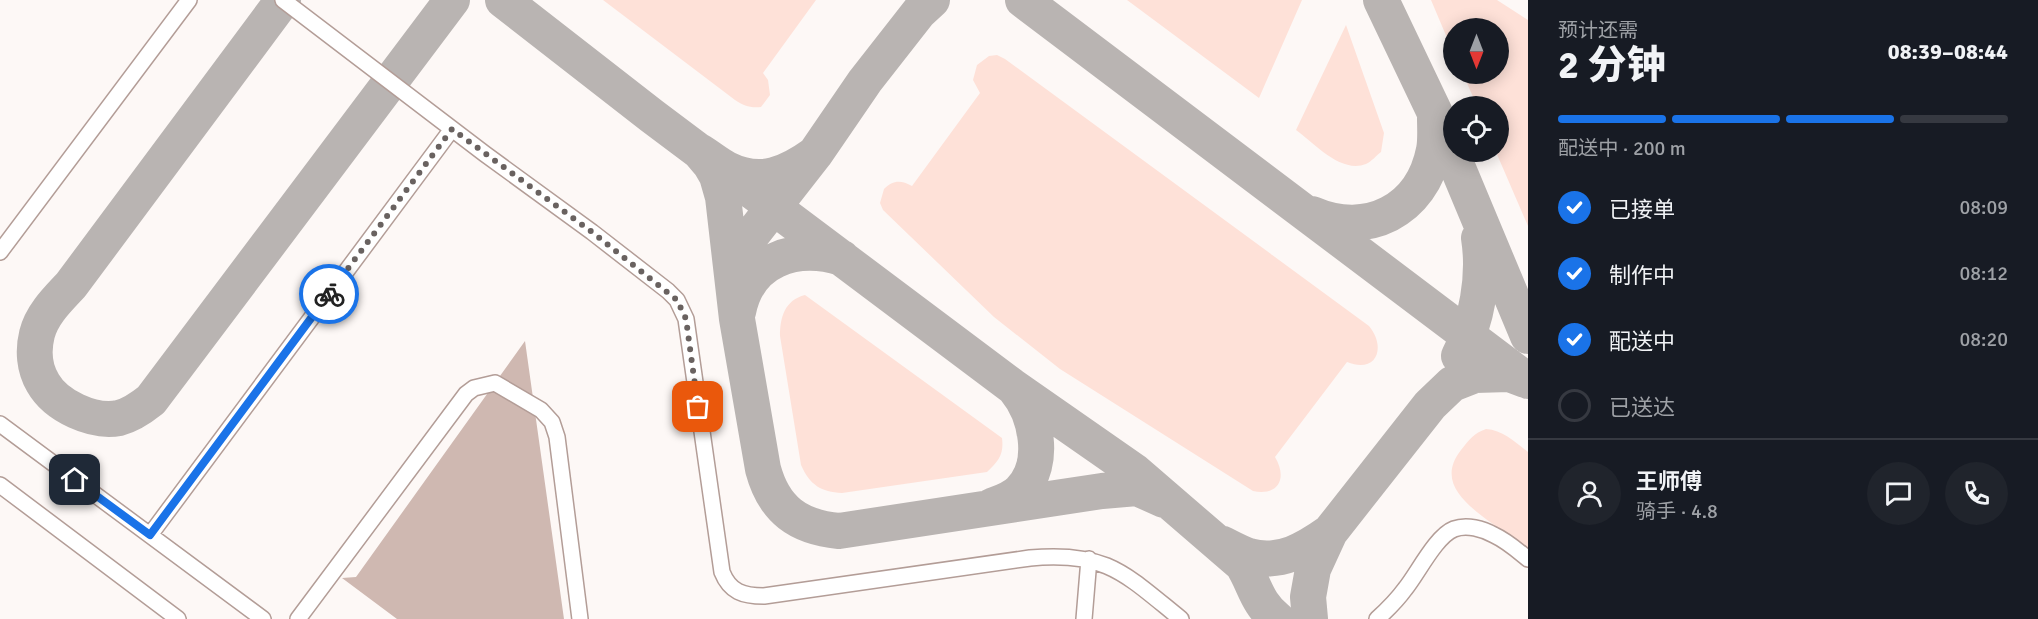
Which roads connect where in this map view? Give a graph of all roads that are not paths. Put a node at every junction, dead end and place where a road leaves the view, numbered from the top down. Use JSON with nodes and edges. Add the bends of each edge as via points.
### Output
{"nodes":[{"id":1,"x":189,"y":0,"type":"edge"},
{"id":2,"x":283,"y":0,"type":"edge"},
{"id":3,"x":452,"y":129,"type":"junction"},
{"id":4,"x":0,"y":252,"type":"edge"},
{"id":5,"x":0,"y":424,"type":"edge"},
{"id":6,"x":0,"y":484,"type":"edge"},
{"id":7,"x":150,"y":535,"type":"junction"},
{"id":8,"x":1089,"y":559,"type":"junction"},
{"id":9,"x":1528,"y":559,"type":"edge"},
{"id":10,"x":178,"y":619,"type":"edge"},
{"id":11,"x":262,"y":619,"type":"edge"},
{"id":12,"x":298,"y":619,"type":"edge"},
{"id":13,"x":580,"y":619,"type":"edge"},
{"id":14,"x":1084,"y":619,"type":"edge"},
{"id":15,"x":1181,"y":619,"type":"edge"},
{"id":16,"x":1377,"y":619,"type":"edge"}],
"edges":[{"from":1,"to":4,"type":"lane"},
{"from":2,"to":3,"type":"lane"},
{"from":3,"to":7,"type":"lane"},
{"from":3,"to":8,"type":"lane","via":[[677,300],[686,319],[722,572],[731,588],[749,596],[764,596],[1030,558]]},
{"from":5,"to":7,"type":"lane"},
{"from":6,"to":10,"type":"lane"},
{"from":7,"to":11,"type":"lane"},
{"from":8,"to":14,"type":"lane"},
{"from":8,"to":15,"type":"lane","via":[[1123,574]]},
{"from":9,"to":16,"type":"lane","via":[[1485,531],[1453,529]]},
{"from":12,"to":13,"type":"lane","via":[[466,394],[495,383],[542,410],[552,422]]}]}
